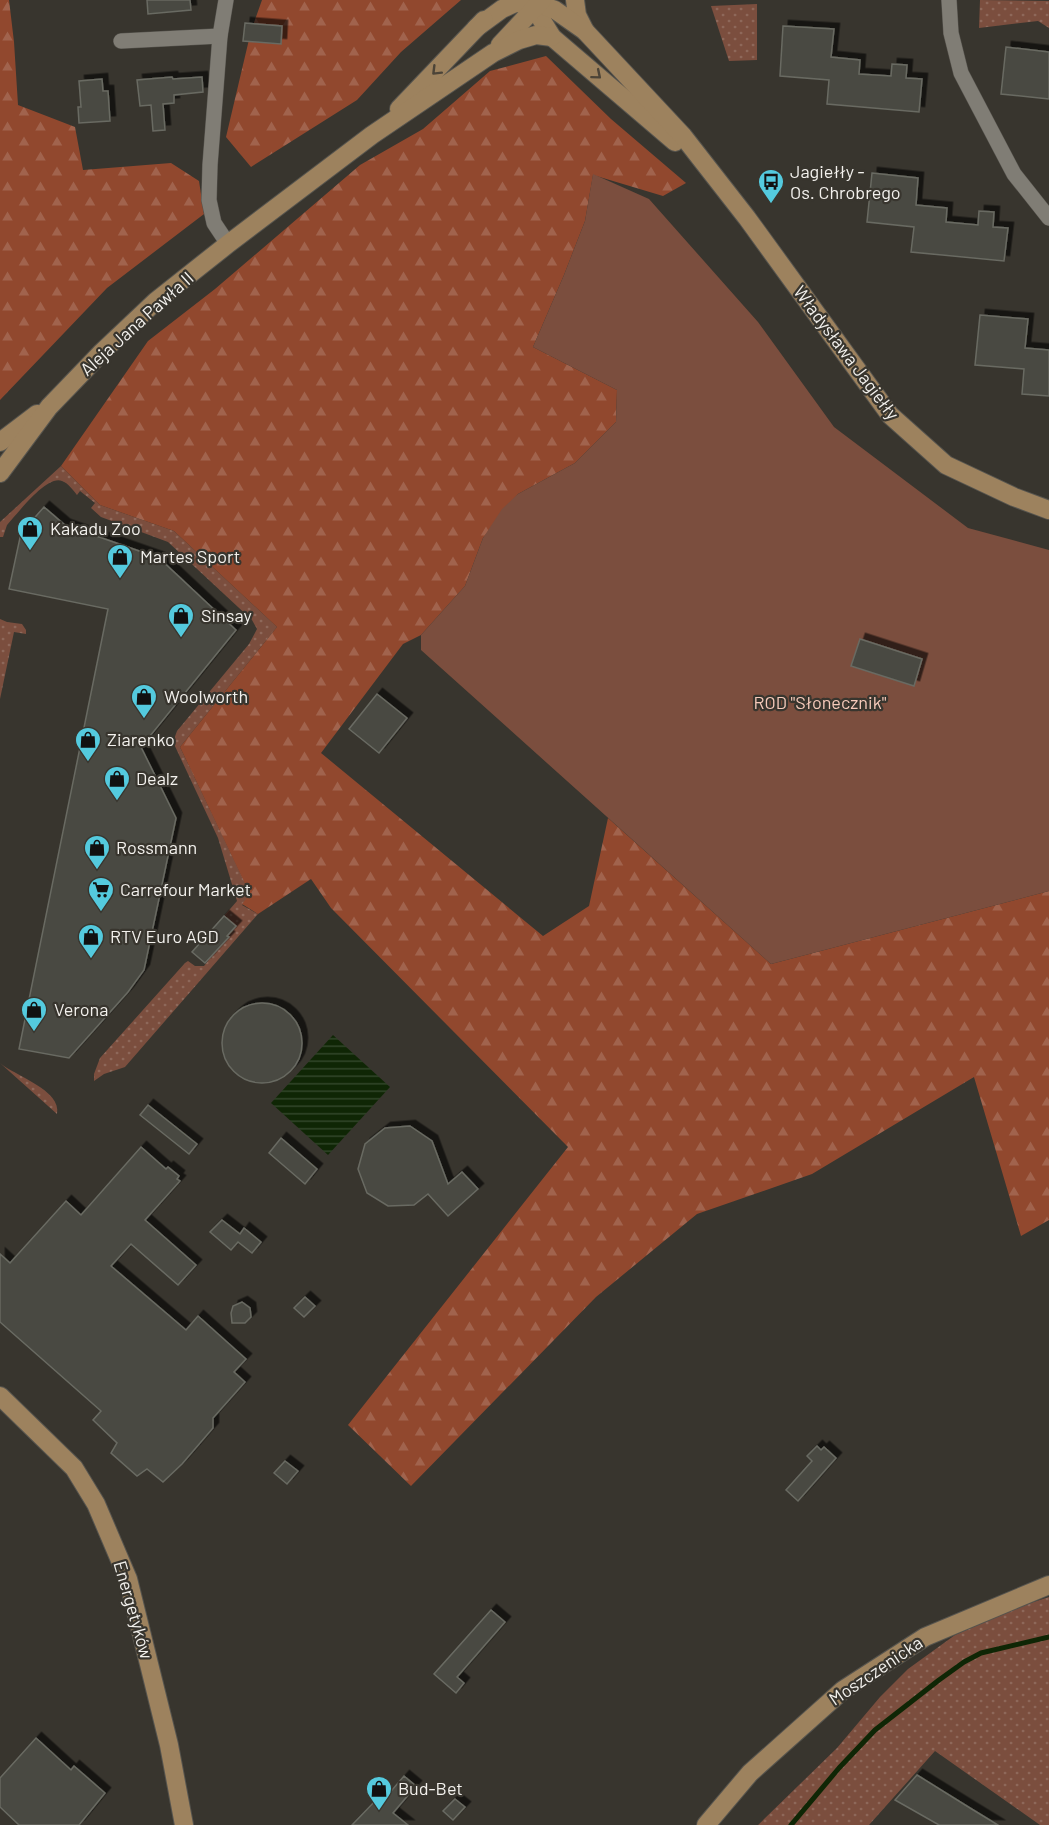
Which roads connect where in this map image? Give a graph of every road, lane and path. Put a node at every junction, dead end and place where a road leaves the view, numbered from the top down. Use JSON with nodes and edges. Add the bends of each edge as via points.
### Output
{"nodes":[{"id":1,"x":226,"y":0,"type":"edge"},
{"id":2,"x":502,"y":0,"type":"edge"},
{"id":3,"x":575,"y":0,"type":"edge"},
{"id":4,"x":949,"y":0,"type":"edge"},
{"id":5,"x":540,"y":1,"type":"edge"},
{"id":6,"x":476,"y":28,"type":"junction"},
{"id":7,"x":585,"y":31,"type":"junction"},
{"id":8,"x":220,"y":36,"type":"junction"},
{"id":9,"x":552,"y":37,"type":"junction"},
{"id":10,"x":121,"y":41,"type":"dead end"},
{"id":11,"x":493,"y":53,"type":"junction"},
{"id":12,"x":372,"y":135,"type":"junction"},
{"id":13,"x":732,"y":199,"type":"junction"},
{"id":14,"x":1049,"y":218,"type":"edge"},
{"id":15,"x":228,"y":244,"type":"junction"},
{"id":16,"x":48,"y":407,"type":"junction"},
{"id":17,"x":0,"y":442,"type":"edge"},
{"id":18,"x":0,"y":473,"type":"edge"},
{"id":19,"x":1049,"y":510,"type":"edge"},
{"id":20,"x":0,"y":1396,"type":"edge"},
{"id":21,"x":1049,"y":1584,"type":"edge"},
{"id":22,"x":184,"y":1825,"type":"edge"},
{"id":23,"x":706,"y":1825,"type":"edge"}],
"edges":[{"from":1,"to":8,"type":"street"},
{"from":2,"to":6,"type":"street","name":"Aleja Jana Pawła II"},
{"from":3,"to":7,"type":"street"},
{"from":4,"to":14,"type":"street","via":[[951,33],[961,73],[1014,174]]},
{"from":5,"to":6,"type":"street","name":"Władysława Jagiełły","via":[[515,3]]},
{"from":5,"to":7,"type":"street","name":"Władysława Jagiełły"},
{"from":5,"to":9,"type":"street","name":"Władysława Jagiełły","via":[[541,19]]},
{"from":5,"to":11,"type":"street","name":"Aleja Jana Pawła II"},
{"from":6,"to":12,"type":"street","name":"Aleja Jana Pawła II","one_way":true},
{"from":7,"to":13,"type":"street","name":"Władysława Jagiełły","via":[[683,136]]},
{"from":8,"to":10,"type":"street"},
{"from":8,"to":15,"type":"street","via":[[209,200],[214,223]]},
{"from":9,"to":11,"type":"street","name":"Aleja Jana Pawła II","via":[[536,35]]},
{"from":9,"to":13,"type":"street","name":"Władysława Jagiełły","one_way":true,"via":[[674,142]]},
{"from":11,"to":12,"type":"street","name":"Aleja Jana Pawła II"},
{"from":12,"to":15,"type":"street","name":"Aleja Jana Pawła II"},
{"from":13,"to":19,"type":"street","name":"Władysława Jagiełły","via":[[890,415],[946,465]]},
{"from":15,"to":16,"type":"street","name":"Aleja Jana Pawła II","via":[[148,309]]},
{"from":16,"to":17,"type":"street","name":"Aleja Jana Pawła II"},
{"from":16,"to":18,"type":"street","name":"Aleja Jana Pawła II"},
{"from":20,"to":22,"type":"street","name":"Energetyków","via":[[74,1468],[96,1504],[128,1579],[169,1745]]},
{"from":21,"to":23,"type":"street","name":"Moszczenicka","via":[[925,1637],[843,1690],[750,1773]]}]}
